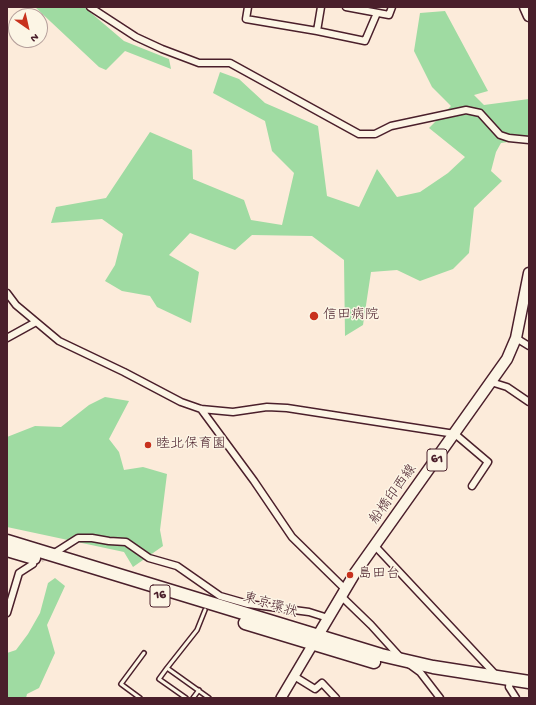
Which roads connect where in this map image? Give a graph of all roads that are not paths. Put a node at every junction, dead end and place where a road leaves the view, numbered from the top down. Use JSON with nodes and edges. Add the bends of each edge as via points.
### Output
{"nodes":[{"id":1,"x":90,"y":7,"type":"edge"},
{"id":2,"x":248,"y":7,"type":"edge"},
{"id":3,"x":321,"y":7,"type":"edge"},
{"id":4,"x":346,"y":7,"type":"edge"},
{"id":5,"x":392,"y":7,"type":"edge"},
{"id":6,"x":525,"y":7,"type":"edge"},
{"id":7,"x":377,"y":13,"type":"junction"},
{"id":8,"x":529,"y":16,"type":"edge"},
{"id":9,"x":317,"y":30,"type":"junction"},
{"id":10,"x":529,"y":140,"type":"edge"},
{"id":11,"x":529,"y":277,"type":"edge"},
{"id":12,"x":7,"y":293,"type":"edge"},
{"id":13,"x":36,"y":322,"type":"junction"},
{"id":14,"x":7,"y":338,"type":"edge"},
{"id":15,"x":516,"y":338,"type":"junction"},
{"id":16,"x":529,"y":346,"type":"edge"},
{"id":17,"x":491,"y":382,"type":"junction"},
{"id":18,"x":529,"y":402,"type":"edge"},
{"id":19,"x":201,"y":409,"type":"junction"},
{"id":20,"x":454,"y":434,"type":"junction"},
{"id":21,"x":472,"y":486,"type":"dead end"},
{"id":22,"x":7,"y":541,"type":"edge"},
{"id":23,"x":375,"y":546,"type":"junction"},
{"id":24,"x":7,"y":550,"type":"edge"},
{"id":25,"x":56,"y":552,"type":"tunnel mouth"},
{"id":26,"x":33,"y":564,"type":"tunnel mouth"},
{"id":27,"x":343,"y":592,"type":"junction"},
{"id":28,"x":205,"y":610,"type":"junction"},
{"id":29,"x":7,"y":612,"type":"edge"},
{"id":30,"x":328,"y":618,"type":"junction"},
{"id":31,"x":315,"y":640,"type":"junction"},
{"id":32,"x":144,"y":653,"type":"dead end"},
{"id":33,"x":402,"y":660,"type":"junction"},
{"id":34,"x":167,"y":668,"type":"junction"},
{"id":35,"x":420,"y":672,"type":"junction"},
{"id":36,"x":294,"y":676,"type":"junction"},
{"id":37,"x":506,"y":681,"type":"junction"},
{"id":38,"x":529,"y":682,"type":"edge"},
{"id":39,"x":529,"y":689,"type":"edge"},
{"id":40,"x":199,"y":690,"type":"junction"},
{"id":41,"x":140,"y":698,"type":"edge"},
{"id":42,"x":186,"y":698,"type":"edge"},
{"id":43,"x":193,"y":698,"type":"edge"},
{"id":44,"x":209,"y":698,"type":"edge"},
{"id":45,"x":281,"y":698,"type":"edge"},
{"id":46,"x":336,"y":698,"type":"edge"},
{"id":47,"x":440,"y":698,"type":"edge"},
{"id":48,"x":516,"y":698,"type":"edge"}],
"edges":[{"from":1,"to":10,"type":"street","via":[[136,37],[162,49],[199,63],[230,63],[359,134],[375,134],[391,126],[466,110],[480,113],[505,137]]},
{"from":2,"to":9,"type":"street","via":[[246,19]]},
{"from":3,"to":9,"type":"street"},
{"from":4,"to":7,"type":"street"},
{"from":5,"to":7,"type":"street","via":[[390,15]]},
{"from":6,"to":8,"type":"main road"},
{"from":7,"to":9,"type":"street","via":[[364,41]]},
{"from":11,"to":15,"type":"main road","name":"船橋印西線","number":"61"},
{"from":12,"to":13,"type":"street","via":[[16,306]]},
{"from":13,"to":14,"type":"street"},
{"from":13,"to":19,"type":"street","via":[[59,342],[181,402]]},
{"from":15,"to":16,"type":"street"},
{"from":15,"to":17,"type":"main road","name":"船橋印西線","number":"61","via":[[507,359]]},
{"from":17,"to":18,"type":"street","via":[[507,387]]},
{"from":17,"to":20,"type":"main road","name":"船橋印西線","number":"61"},
{"from":19,"to":20,"type":"street","via":[[233,412],[267,407],[287,408]]},
{"from":19,"to":27,"type":"street","via":[[292,537]]},
{"from":20,"to":21,"type":"street","via":[[488,462]]},
{"from":20,"to":23,"type":"main road","name":"船橋印西線","number":"61"},
{"from":22,"to":31,"type":"highway","name":"東京環状","number":"16"},
{"from":23,"to":27,"type":"main road","name":"船橋印西線","number":"61"},
{"from":23,"to":37,"type":"street"},
{"from":24,"to":28,"type":"highway","name":"東京環状","number":"16"},
{"from":25,"to":30,"type":"street","via":[[78,538],[126,542],[149,558],[177,566],[220,596],[248,604],[309,612]]},
{"from":26,"to":29,"type":"street","via":[[19,573]]},
{"from":27,"to":30,"type":"main road","name":"船橋印西線","number":"61"},
{"from":27,"to":33,"type":"street"},
{"from":28,"to":31,"type":"highway","name":"東京環状","number":"16"},
{"from":28,"to":34,"type":"lane","via":[[197,630]]},
{"from":30,"to":31,"type":"main road","name":"船橋印西線","number":"61"},
{"from":31,"to":33,"type":"highway","name":"東京環状","number":"16"},
{"from":31,"to":35,"type":"highway","name":"東京環状","number":"16"},
{"from":31,"to":36,"type":"street"},
{"from":32,"to":41,"type":"lane","via":[[121,684]]},
{"from":33,"to":35,"type":"street"},
{"from":33,"to":37,"type":"highway","name":"東京環状","number":"16"},
{"from":34,"to":40,"type":"lane"},
{"from":34,"to":42,"type":"lane","via":[[159,679]]},
{"from":35,"to":37,"type":"highway","name":"東京環状","number":"16"},
{"from":35,"to":47,"type":"street"},
{"from":36,"to":45,"type":"street"},
{"from":36,"to":46,"type":"street","via":[[314,689],[322,683]]},
{"from":37,"to":38,"type":"highway","name":"東京環状","number":"16"},
{"from":37,"to":39,"type":"highway","name":"東京環状","number":"16"},
{"from":37,"to":48,"type":"street"},
{"from":40,"to":43,"type":"lane"},
{"from":40,"to":44,"type":"lane"}]}
